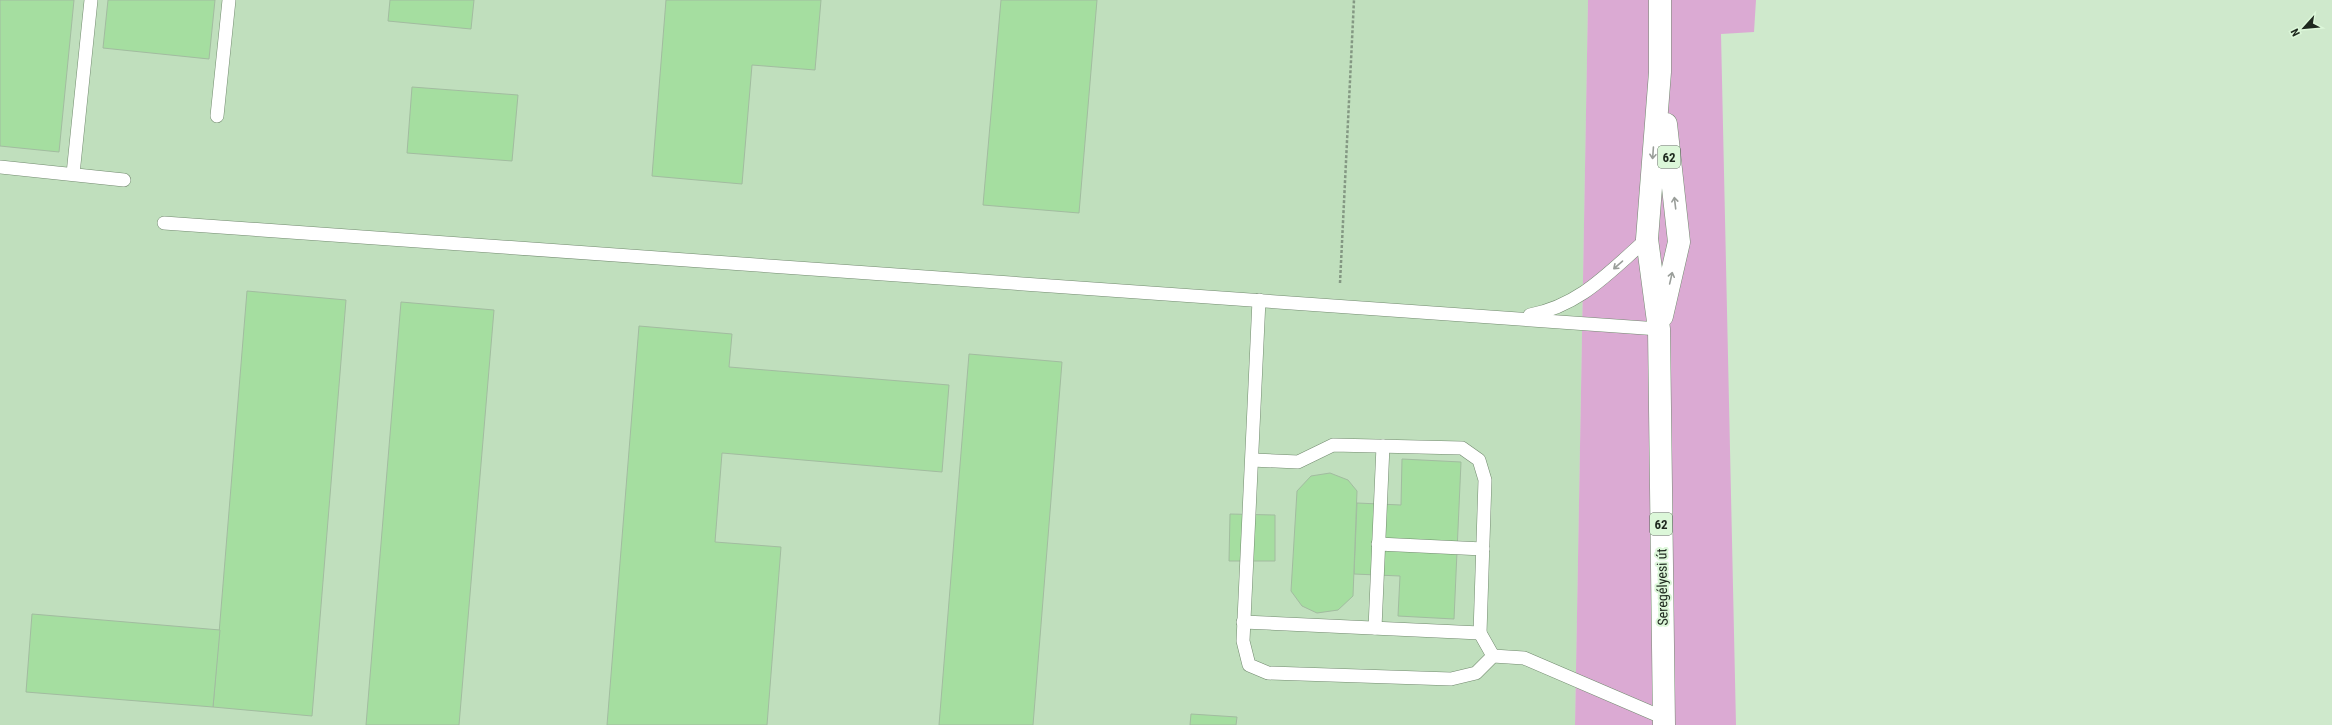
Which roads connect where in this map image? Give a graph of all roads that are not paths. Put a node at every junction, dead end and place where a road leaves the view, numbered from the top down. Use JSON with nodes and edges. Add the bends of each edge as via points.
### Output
{"nodes":[{"id":1,"x":91,"y":0,"type":"edge"},
{"id":2,"x":229,"y":0,"type":"edge"},
{"id":3,"x":1660,"y":0,"type":"edge"},
{"id":4,"x":1660,"y":72,"type":"junction"},
{"id":5,"x":217,"y":116,"type":"dead end"},
{"id":6,"x":0,"y":167,"type":"edge"},
{"id":7,"x":73,"y":174,"type":"junction"},
{"id":8,"x":124,"y":180,"type":"dead end"},
{"id":9,"x":164,"y":223,"type":"dead end"},
{"id":10,"x":1647,"y":239,"type":"junction"},
{"id":11,"x":1259,"y":300,"type":"junction"},
{"id":12,"x":1514,"y":318,"type":"junction"},
{"id":13,"x":1659,"y":329,"type":"junction"},
{"id":14,"x":1383,"y":446,"type":"junction"},
{"id":15,"x":1252,"y":460,"type":"junction"},
{"id":16,"x":1378,"y":544,"type":"junction"},
{"id":17,"x":1483,"y":549,"type":"junction"},
{"id":18,"x":1243,"y":622,"type":"junction"},
{"id":19,"x":1375,"y":628,"type":"junction"},
{"id":20,"x":1480,"y":633,"type":"junction"},
{"id":21,"x":1493,"y":656,"type":"junction"},
{"id":22,"x":1664,"y":722,"type":"edge"}],
"edges":[{"from":1,"to":7,"type":"lane"},
{"from":2,"to":5,"type":"lane"},
{"from":3,"to":4,"type":"main road","name":"Seregélyesi út","number":"62"},
{"from":4,"to":10,"type":"main road","name":"Seregélyesi út","number":"62","one_way":true},
{"from":13,"to":4,"type":"main road","name":"Seregélyesi út","number":"62","one_way":true,"via":[[1679,242]]},
{"from":6,"to":7,"type":"lane"},
{"from":7,"to":8,"type":"lane"},
{"from":9,"to":11,"type":"lane"},
{"from":10,"to":12,"type":"lane","one_way":true,"via":[[1583,295],[1552,311]]},
{"from":10,"to":13,"type":"main road","name":"Seregélyesi út","number":"62"},
{"from":11,"to":12,"type":"lane"},
{"from":11,"to":15,"type":"lane"},
{"from":12,"to":13,"type":"lane"},
{"from":13,"to":22,"type":"main road","name":"Seregélyesi út","number":"62"},
{"from":14,"to":15,"type":"lane","via":[[1333,445],[1298,462]]},
{"from":14,"to":16,"type":"lane"},
{"from":14,"to":17,"type":"lane","via":[[1462,448],[1479,460],[1485,480]]},
{"from":15,"to":18,"type":"lane"},
{"from":16,"to":17,"type":"lane"},
{"from":16,"to":19,"type":"lane"},
{"from":17,"to":20,"type":"lane"},
{"from":18,"to":19,"type":"lane"},
{"from":18,"to":21,"type":"lane","via":[[1243,641],[1249,665],[1268,673],[1452,679],[1476,673]]},
{"from":19,"to":20,"type":"lane"},
{"from":20,"to":21,"type":"lane"},
{"from":21,"to":22,"type":"lane","via":[[1524,658]]}]}
